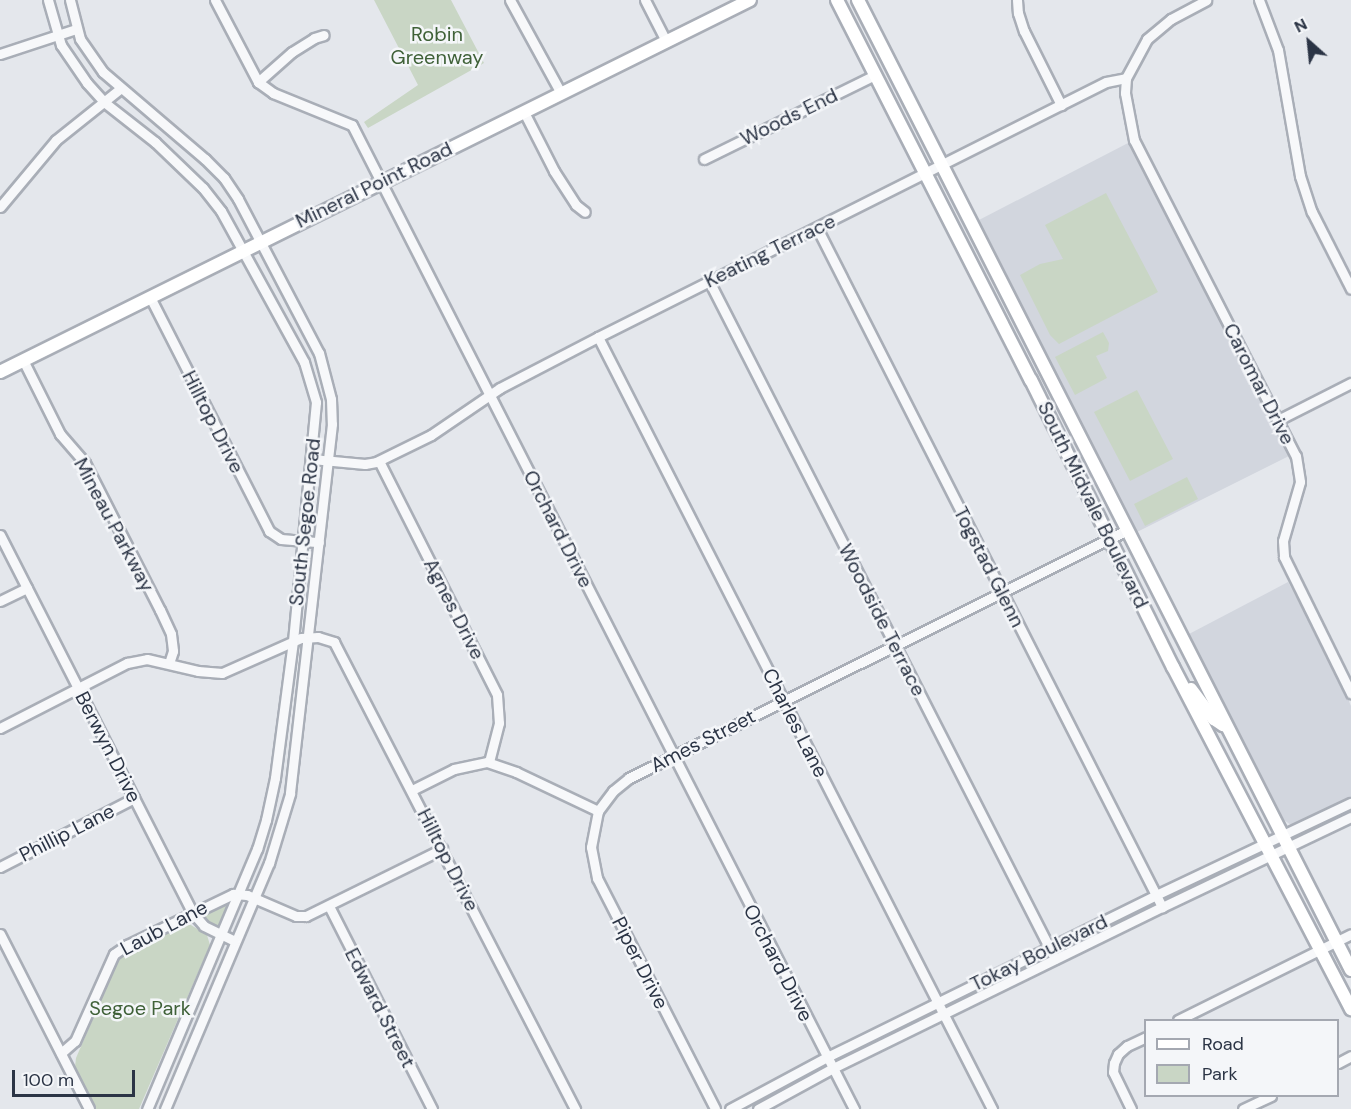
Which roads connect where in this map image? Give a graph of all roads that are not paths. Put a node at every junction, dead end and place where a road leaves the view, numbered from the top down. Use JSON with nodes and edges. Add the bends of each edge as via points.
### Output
{"nodes":[{"id":1,"x":48,"y":0,"type":"edge"},
{"id":2,"x":70,"y":0,"type":"edge"},
{"id":3,"x":215,"y":0,"type":"edge"},
{"id":4,"x":510,"y":0,"type":"edge"},
{"id":5,"x":645,"y":0,"type":"edge"},
{"id":6,"x":750,"y":0,"type":"edge"},
{"id":7,"x":837,"y":0,"type":"edge"},
{"id":8,"x":858,"y":0,"type":"edge"},
{"id":9,"x":1017,"y":0,"type":"edge"},
{"id":10,"x":1206,"y":0,"type":"edge"},
{"id":11,"x":1259,"y":0,"type":"edge"},
{"id":12,"x":76,"y":29,"type":"junction"},
{"id":13,"x":57,"y":35,"type":"junction"},
{"id":14,"x":324,"y":35,"type":"dead end"},
{"id":15,"x":666,"y":41,"type":"junction"},
{"id":16,"x":0,"y":54,"type":"edge"},
{"id":17,"x":875,"y":75,"type":"junction"},
{"id":18,"x":1126,"y":78,"type":"junction"},
{"id":19,"x":258,"y":82,"type":"junction"},
{"id":20,"x":120,"y":88,"type":"junction"},
{"id":21,"x":561,"y":93,"type":"junction"},
{"id":22,"x":104,"y":102,"type":"junction"},
{"id":23,"x":1061,"y":105,"type":"junction"},
{"id":24,"x":524,"y":112,"type":"junction"},
{"id":25,"x":704,"y":159,"type":"dead end"},
{"id":26,"x":943,"y":166,"type":"junction"},
{"id":27,"x":926,"y":174,"type":"junction"},
{"id":28,"x":381,"y":182,"type":"junction"},
{"id":29,"x":0,"y":207,"type":"edge"},
{"id":30,"x":585,"y":212,"type":"dead end"},
{"id":31,"x":817,"y":228,"type":"junction"},
{"id":32,"x":262,"y":241,"type":"junction"},
{"id":33,"x":242,"y":250,"type":"junction"},
{"id":34,"x":709,"y":280,"type":"junction"},
{"id":35,"x":1351,"y":289,"type":"edge"},
{"id":36,"x":150,"y":297,"type":"junction"},
{"id":37,"x":598,"y":337,"type":"junction"},
{"id":38,"x":23,"y":360,"type":"junction"},
{"id":39,"x":0,"y":372,"type":"edge"},
{"id":40,"x":1351,"y":382,"type":"edge"},
{"id":41,"x":489,"y":395,"type":"junction"},
{"id":42,"x":1278,"y":420,"type":"junction"},
{"id":43,"x":312,"y":459,"type":"junction"},
{"id":44,"x":327,"y":461,"type":"junction"},
{"id":45,"x":379,"y":461,"type":"junction"},
{"id":46,"x":1127,"y":530,"type":"junction"},
{"id":47,"x":0,"y":535,"type":"edge"},
{"id":48,"x":1111,"y":538,"type":"junction"},
{"id":49,"x":303,"y":540,"type":"junction"},
{"id":50,"x":319,"y":542,"type":"junction"},
{"id":51,"x":27,"y":588,"type":"junction"},
{"id":52,"x":1002,"y":591,"type":"junction"},
{"id":53,"x":0,"y":601,"type":"edge"},
{"id":54,"x":300,"y":639,"type":"junction"},
{"id":55,"x":895,"y":644,"type":"junction"},
{"id":56,"x":169,"y":663,"type":"junction"},
{"id":57,"x":1173,"y":667,"type":"junction"},
{"id":58,"x":1351,"y":668,"type":"edge"},
{"id":59,"x":1341,"y":673,"type":"junction"},
{"id":60,"x":78,"y":688,"type":"junction"},
{"id":61,"x":1351,"y":693,"type":"edge"},
{"id":62,"x":783,"y":701,"type":"junction"},
{"id":63,"x":1226,"y":725,"type":"junction"},
{"id":64,"x":0,"y":728,"type":"edge"},
{"id":65,"x":673,"y":756,"type":"junction"},
{"id":66,"x":489,"y":762,"type":"junction"},
{"id":67,"x":412,"y":790,"type":"junction"},
{"id":68,"x":134,"y":798,"type":"junction"},
{"id":69,"x":1351,"y":803,"type":"edge"},
{"id":70,"x":598,"y":811,"type":"junction"},
{"id":71,"x":1351,"y":818,"type":"edge"},
{"id":72,"x":1284,"y":834,"type":"junction"},
{"id":73,"x":1266,"y":842,"type":"junction"},
{"id":74,"x":1289,"y":846,"type":"junction"},
{"id":75,"x":442,"y":849,"type":"junction"},
{"id":76,"x":1272,"y":854,"type":"junction"},
{"id":77,"x":0,"y":867,"type":"edge"},
{"id":78,"x":238,"y":893,"type":"junction"},
{"id":79,"x":1156,"y":895,"type":"junction"},
{"id":80,"x":253,"y":898,"type":"junction"},
{"id":81,"x":329,"y":906,"type":"junction"},
{"id":82,"x":1162,"y":906,"type":"junction"},
{"id":83,"x":192,"y":912,"type":"junction"},
{"id":84,"x":0,"y":934,"type":"edge"},
{"id":85,"x":1351,"y":934,"type":"edge"},
{"id":86,"x":220,"y":935,"type":"junction"},
{"id":87,"x":236,"y":940,"type":"junction"},
{"id":88,"x":1336,"y":941,"type":"junction"},
{"id":89,"x":1049,"y":948,"type":"junction"},
{"id":90,"x":1321,"y":949,"type":"junction"},
{"id":91,"x":1055,"y":959,"type":"junction"},
{"id":92,"x":1351,"y":970,"type":"edge"},
{"id":93,"x":938,"y":1002,"type":"junction"},
{"id":94,"x":1351,"y":1009,"type":"edge"},
{"id":95,"x":944,"y":1014,"type":"junction"},
{"id":96,"x":1180,"y":1019,"type":"edge"},
{"id":97,"x":1144,"y":1038,"type":"edge"},
{"id":98,"x":61,"y":1053,"type":"junction"},
{"id":99,"x":826,"y":1057,"type":"junction"},
{"id":100,"x":833,"y":1068,"type":"junction"},
{"id":101,"x":1266,"y":1097,"type":"edge"},
{"id":102,"x":89,"y":1109,"type":"edge"},
{"id":103,"x":147,"y":1109,"type":"edge"},
{"id":104,"x":165,"y":1109,"type":"edge"},
{"id":105,"x":432,"y":1109,"type":"edge"},
{"id":106,"x":575,"y":1109,"type":"edge"},
{"id":107,"x":715,"y":1109,"type":"edge"},
{"id":108,"x":730,"y":1109,"type":"edge"},
{"id":109,"x":758,"y":1109,"type":"edge"},
{"id":110,"x":854,"y":1109,"type":"edge"},
{"id":111,"x":992,"y":1109,"type":"edge"},
{"id":112,"x":1131,"y":1109,"type":"edge"},
{"id":113,"x":1243,"y":1109,"type":"edge"}],
"edges":[{"from":1,"to":13,"type":"street","name":"South Segoe Road"},
{"from":2,"to":12,"type":"street","name":"South Segoe Road"},
{"from":3,"to":19,"type":"street"},
{"from":4,"to":21,"type":"street"},
{"from":5,"to":15,"type":"street"},
{"from":6,"to":15,"type":"main road","name":"Mineral Point Road"},
{"from":7,"to":17,"type":"main road","name":"South Midvale Boulevard"},
{"from":8,"to":26,"type":"main road","name":"South Midvale Boulevard"},
{"from":9,"to":23,"type":"street","via":[[1024,31]]},
{"from":10,"to":18,"type":"street","via":[[1171,18],[1147,39]]},
{"from":11,"to":35,"type":"street","via":[[1278,50],[1300,176],[1312,212]]},
{"from":12,"to":13,"type":"street"},
{"from":12,"to":20,"type":"street","name":"South Segoe Road","via":[[103,72]]},
{"from":13,"to":16,"type":"street"},
{"from":13,"to":22,"type":"street","name":"South Segoe Road","via":[[74,67]]},
{"from":14,"to":19,"type":"street","via":[[292,52]]},
{"from":15,"to":21,"type":"main road","name":"Mineral Point Road"},
{"from":17,"to":25,"type":"street","name":"Woods End"},
{"from":17,"to":27,"type":"main road","name":"South Midvale Boulevard"},
{"from":18,"to":23,"type":"street","name":"Keating Terrace","via":[[1106,82]]},
{"from":18,"to":42,"type":"street","name":"Caromar Drive","via":[[1127,110],[1134,140]]},
{"from":19,"to":28,"type":"street","name":"Orchard Drive","via":[[273,93],[352,125]]},
{"from":20,"to":22,"type":"street"},
{"from":20,"to":32,"type":"street","name":"South Segoe Road","via":[[224,178]]},
{"from":21,"to":24,"type":"main road","name":"Mineral Point Road"},
{"from":22,"to":29,"type":"street","via":[[56,140]]},
{"from":22,"to":33,"type":"street","name":"South Segoe Road","via":[[155,142],[203,188]]},
{"from":23,"to":26,"type":"street","name":"Keating Terrace"},
{"from":24,"to":28,"type":"main road","name":"Mineral Point Road"},
{"from":24,"to":30,"type":"street","via":[[554,171],[576,206]]},
{"from":26,"to":27,"type":"street","name":"Keating Terrace"},
{"from":26,"to":46,"type":"main road","name":"South Midvale Boulevard"},
{"from":27,"to":31,"type":"street","name":"Keating Terrace"},
{"from":27,"to":48,"type":"main road","name":"South Midvale Boulevard"},
{"from":28,"to":32,"type":"main road","name":"Mineral Point Road"},
{"from":28,"to":41,"type":"street","name":"Orchard Drive"},
{"from":31,"to":34,"type":"street","name":"Keating Terrace"},
{"from":31,"to":52,"type":"street","name":"Togstad Glenn"},
{"from":32,"to":33,"type":"main road","name":"Mineral Point Road"},
{"from":32,"to":44,"type":"street","name":"South Segoe Road","via":[[327,375],[332,407]]},
{"from":33,"to":36,"type":"main road","name":"Mineral Point Road"},
{"from":33,"to":43,"type":"street","name":"South Segoe Road","via":[[304,362],[312,384],[316,413]]},
{"from":34,"to":37,"type":"street","name":"Keating Terrace"},
{"from":34,"to":55,"type":"street","name":"Woodside Terrace"},
{"from":36,"to":38,"type":"main road","name":"Mineral Point Road"},
{"from":36,"to":49,"type":"street","name":"Hilltop Drive","via":[[269,531],[282,539]]},
{"from":37,"to":41,"type":"street","name":"Keating Terrace"},
{"from":37,"to":62,"type":"street","name":"Charles Lane"},
{"from":38,"to":39,"type":"main road","name":"Mineral Point Road"},
{"from":38,"to":56,"type":"street","name":"Mineau Parkway","via":[[60,434],[85,463],[160,610],[171,634],[173,651]]},
{"from":40,"to":42,"type":"street"},
{"from":41,"to":45,"type":"street","name":"Keating Terrace","via":[[431,435]]},
{"from":41,"to":65,"type":"street","name":"Orchard Drive"},
{"from":42,"to":59,"type":"street","name":"Caromar Drive","via":[[1296,456],[1300,482],[1283,541],[1284,557]]},
{"from":43,"to":44,"type":"street","name":"Keating Terrace"},
{"from":43,"to":49,"type":"street","name":"South Segoe Road"},
{"from":44,"to":45,"type":"street","name":"Keating Terrace"},
{"from":44,"to":50,"type":"street","name":"South Segoe Road"},
{"from":45,"to":66,"type":"street","name":"Agnes Drive","via":[[497,695],[499,723]]},
{"from":46,"to":48,"type":"street","name":"Ames Street"},
{"from":46,"to":63,"type":"main road","name":"South Midvale Boulevard"},
{"from":47,"to":51,"type":"street","name":"Berwyn Drive"},
{"from":48,"to":52,"type":"street","name":"Ames Street"},
{"from":48,"to":57,"type":"main road","name":"South Midvale Boulevard"},
{"from":49,"to":50,"type":"street","name":"Hilltop Drive"},
{"from":49,"to":54,"type":"street","name":"South Segoe Road"},
{"from":50,"to":54,"type":"street","name":"South Segoe Road"},
{"from":51,"to":53,"type":"street"},
{"from":51,"to":60,"type":"street","name":"Berwyn Drive"},
{"from":52,"to":55,"type":"street","name":"Ames Street"},
{"from":52,"to":79,"type":"street","name":"Togstad Glenn"},
{"from":54,"to":56,"type":"street","via":[[222,673]]},
{"from":54,"to":67,"type":"street","name":"Hilltop Drive","via":[[327,639],[339,648]]},
{"from":54,"to":78,"type":"street","name":"South Segoe Road","via":[[266,820]]},
{"from":54,"to":80,"type":"street","name":"South Segoe Road","via":[[290,794],[279,836]]},
{"from":55,"to":62,"type":"street","name":"Ames Street"},
{"from":55,"to":89,"type":"street","name":"Woodside Terrace"},
{"from":56,"to":60,"type":"street","via":[[147,659],[127,663]]},
{"from":57,"to":63,"type":"main road","via":[[1214,719]]},
{"from":57,"to":73,"type":"main road","name":"South Midvale Boulevard"},
{"from":58,"to":59,"type":"street"},
{"from":59,"to":61,"type":"street","name":"Caromar Drive"},
{"from":60,"to":64,"type":"street"},
{"from":60,"to":68,"type":"street","name":"Berwyn Drive"},
{"from":62,"to":65,"type":"street","name":"Ames Street"},
{"from":62,"to":93,"type":"street","name":"Charles Lane"},
{"from":63,"to":72,"type":"main road","name":"South Midvale Boulevard"},
{"from":65,"to":70,"type":"street","name":"Ames Street","via":[[623,782]]},
{"from":65,"to":99,"type":"street","name":"Orchard Drive"},
{"from":66,"to":67,"type":"street","via":[[454,769]]},
{"from":66,"to":70,"type":"street"},
{"from":67,"to":75,"type":"street","name":"Hilltop Drive"},
{"from":68,"to":77,"type":"street","name":"Phillip Lane"},
{"from":68,"to":83,"type":"street","name":"Berwyn Drive"},
{"from":69,"to":72,"type":"street","name":"Tokay Boulevard"},
{"from":70,"to":107,"type":"street","name":"Piper Drive","via":[[591,847],[597,879]]},
{"from":71,"to":74,"type":"street","name":"Tokay Boulevard"},
{"from":72,"to":73,"type":"street","name":"Tokay Boulevard"},
{"from":72,"to":74,"type":"main road","name":"South Midvale Boulevard"},
{"from":73,"to":76,"type":"main road","name":"South Midvale Boulevard"},
{"from":73,"to":79,"type":"street","name":"Tokay Boulevard"},
{"from":74,"to":76,"type":"street","name":"Tokay Boulevard"},
{"from":74,"to":88,"type":"main road","name":"South Midvale Boulevard"},
{"from":75,"to":81,"type":"street"},
{"from":75,"to":106,"type":"street","name":"Hilltop Drive"},
{"from":76,"to":82,"type":"street","name":"Tokay Boulevard"},
{"from":76,"to":90,"type":"main road","name":"South Midvale Boulevard"},
{"from":78,"to":80,"type":"street"},
{"from":78,"to":83,"type":"street","name":"Laub Lane"},
{"from":78,"to":86,"type":"street","name":"South Segoe Road"},
{"from":79,"to":82,"type":"street","name":"Togstad Glenn"},
{"from":79,"to":89,"type":"street","name":"Tokay Boulevard"},
{"from":80,"to":81,"type":"street","via":[[296,916]]},
{"from":80,"to":87,"type":"street","name":"South Segoe Road"},
{"from":81,"to":105,"type":"street","name":"Edward Street"},
{"from":82,"to":91,"type":"street","name":"Tokay Boulevard"},
{"from":83,"to":86,"type":"street","name":"Berwyn Drive","via":[[204,926]]},
{"from":83,"to":98,"type":"street","name":"Laub Lane","via":[[114,954],[75,1041]]},
{"from":84,"to":98,"type":"street"},
{"from":85,"to":88,"type":"street"},
{"from":86,"to":87,"type":"street","name":"Berwyn Drive"},
{"from":86,"to":103,"type":"street","name":"South Segoe Road"},
{"from":87,"to":104,"type":"street","name":"South Segoe Road"},
{"from":88,"to":90,"type":"street"},
{"from":88,"to":92,"type":"main road","name":"South Midvale Boulevard"},
{"from":89,"to":91,"type":"street","name":"Woodside Terrace"},
{"from":89,"to":93,"type":"street","name":"Tokay Boulevard"},
{"from":90,"to":94,"type":"main road","name":"South Midvale Boulevard"},
{"from":90,"to":96,"type":"street"},
{"from":91,"to":95,"type":"street","name":"Tokay Boulevard"},
{"from":93,"to":95,"type":"street","name":"Charles Lane"},
{"from":93,"to":99,"type":"street","name":"Tokay Boulevard"},
{"from":95,"to":100,"type":"street","name":"Tokay Boulevard"},
{"from":95,"to":111,"type":"street","name":"Charles Lane"},
{"from":97,"to":112,"type":"street","via":[[1127,1046],[1114,1063],[1113,1072]]},
{"from":98,"to":102,"type":"street"},
{"from":99,"to":100,"type":"street","name":"Orchard Drive"},
{"from":99,"to":108,"type":"street","name":"Tokay Boulevard"},
{"from":100,"to":109,"type":"street","name":"Tokay Boulevard"},
{"from":100,"to":110,"type":"street","name":"Orchard Drive"},
{"from":101,"to":113,"type":"street"}]}
